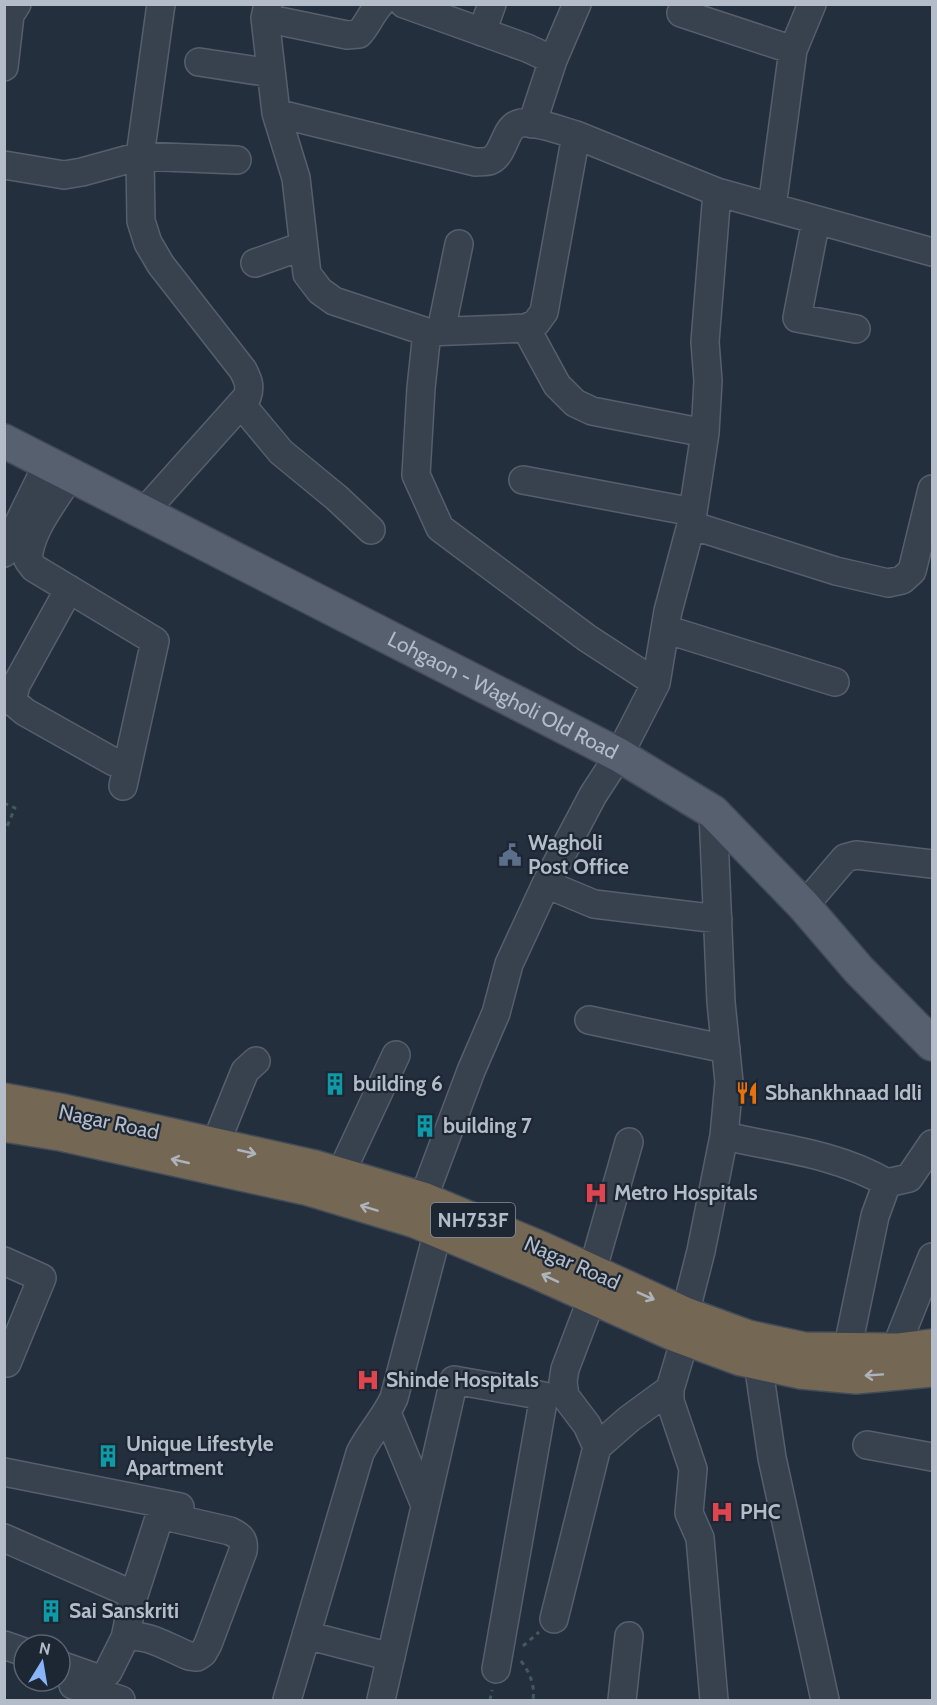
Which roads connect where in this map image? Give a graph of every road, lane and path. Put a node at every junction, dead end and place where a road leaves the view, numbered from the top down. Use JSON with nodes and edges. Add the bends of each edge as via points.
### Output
{"nodes":[{"id":1,"x":161,"y":4,"type":"edge"},
{"id":2,"x":380,"y":4,"type":"edge"},
{"id":3,"x":404,"y":4,"type":"edge"},
{"id":4,"x":492,"y":4,"type":"edge"},
{"id":5,"x":577,"y":4,"type":"edge"},
{"id":6,"x":812,"y":4,"type":"edge"},
{"id":7,"x":12,"y":8,"type":"edge"},
{"id":8,"x":266,"y":11,"type":"edge"},
{"id":9,"x":681,"y":13,"type":"dead end"},
{"id":10,"x":482,"y":32,"type":"junction"},
{"id":11,"x":793,"y":50,"type":"junction"},
{"id":12,"x":553,"y":60,"type":"junction"},
{"id":13,"x":200,"y":62,"type":"dead end"},
{"id":14,"x":4,"y":67,"type":"edge"},
{"id":15,"x":271,"y":73,"type":"junction"},
{"id":16,"x":276,"y":113,"type":"junction"},
{"id":17,"x":532,"y":124,"type":"junction"},
{"id":18,"x":576,"y":135,"type":"junction"},
{"id":19,"x":140,"y":156,"type":"junction"},
{"id":20,"x":237,"y":160,"type":"dead end"},
{"id":21,"x":4,"y":165,"type":"edge"},
{"id":22,"x":717,"y":192,"type":"junction"},
{"id":23,"x":772,"y":207,"type":"junction"},
{"id":24,"x":816,"y":220,"type":"junction"},
{"id":25,"x":459,"y":244,"type":"dead end"},
{"id":26,"x":303,"y":246,"type":"junction"},
{"id":27,"x":933,"y":252,"type":"edge"},
{"id":28,"x":255,"y":263,"type":"dead end"},
{"id":29,"x":526,"y":328,"type":"junction"},
{"id":30,"x":856,"y":329,"type":"dead end"},
{"id":31,"x":434,"y":331,"type":"junction"},
{"id":32,"x":241,"y":404,"type":"junction"},
{"id":33,"x":705,"y":433,"type":"junction"},
{"id":34,"x":4,"y":441,"type":"edge"},
{"id":35,"x":59,"y":468,"type":"junction"},
{"id":36,"x":523,"y":480,"type":"dead end"},
{"id":37,"x":933,"y":489,"type":"edge"},
{"id":38,"x":144,"y":512,"type":"junction"},
{"id":39,"x":692,"y":518,"type":"junction"},
{"id":40,"x":371,"y":530,"type":"dead end"},
{"id":41,"x":4,"y":553,"type":"edge"},
{"id":42,"x":69,"y":589,"type":"junction"},
{"id":43,"x":664,"y":629,"type":"junction"},
{"id":44,"x":835,"y":681,"type":"dead end"},
{"id":45,"x":656,"y":683,"type":"junction"},
{"id":46,"x":619,"y":754,"type":"junction"},
{"id":47,"x":4,"y":803,"type":"edge"},
{"id":48,"x":713,"y":812,"type":"junction"},
{"id":49,"x":4,"y":834,"type":"edge"},
{"id":50,"x":750,"y":850,"type":"junction"},
{"id":51,"x":933,"y":864,"type":"edge"},
{"id":52,"x":715,"y":867,"type":"junction"},
{"id":53,"x":546,"y":884,"type":"junction"},
{"id":54,"x":804,"y":906,"type":"junction"},
{"id":55,"x":718,"y":919,"type":"junction"},
{"id":56,"x":588,"y":1020,"type":"dead end"},
{"id":57,"x":933,"y":1044,"type":"edge"},
{"id":58,"x":726,"y":1049,"type":"junction"},
{"id":59,"x":396,"y":1055,"type":"dead end"},
{"id":60,"x":256,"y":1060,"type":"dead end"},
{"id":61,"x":4,"y":1100,"type":"edge"},
{"id":62,"x":4,"y":1125,"type":"edge"},
{"id":63,"x":724,"y":1136,"type":"junction"},
{"id":64,"x":629,"y":1142,"type":"dead end"},
{"id":65,"x":933,"y":1144,"type":"edge"},
{"id":66,"x":215,"y":1145,"type":"junction"},
{"id":67,"x":340,"y":1175,"type":"junction"},
{"id":68,"x":887,"y":1183,"type":"junction"},
{"id":69,"x":423,"y":1199,"type":"junction"},
{"id":70,"x":438,"y":1231,"type":"junction"},
{"id":71,"x":933,"y":1257,"type":"edge"},
{"id":72,"x":4,"y":1261,"type":"edge"},
{"id":73,"x":592,"y":1285,"type":"junction"},
{"id":74,"x":685,"y":1326,"type":"junction"},
{"id":75,"x":933,"y":1346,"type":"edge"},
{"id":76,"x":895,"y":1350,"type":"junction"},
{"id":77,"x":847,"y":1351,"type":"junction"},
{"id":78,"x":4,"y":1362,"type":"edge"},
{"id":79,"x":758,"y":1363,"type":"junction"},
{"id":80,"x":933,"y":1370,"type":"edge"},
{"id":81,"x":670,"y":1389,"type":"junction"},
{"id":82,"x":387,"y":1413,"type":"junction"},
{"id":83,"x":867,"y":1445,"type":"dead end"},
{"id":84,"x":597,"y":1447,"type":"junction"},
{"id":85,"x":933,"y":1457,"type":"edge"},
{"id":86,"x":4,"y":1472,"type":"edge"},
{"id":87,"x":425,"y":1505,"type":"junction"},
{"id":88,"x":180,"y":1507,"type":"dead end"},
{"id":89,"x":4,"y":1538,"type":"edge"},
{"id":90,"x":134,"y":1595,"type":"junction"},
{"id":91,"x":554,"y":1619,"type":"dead end"},
{"id":92,"x":306,"y":1635,"type":"junction"},
{"id":93,"x":629,"y":1636,"type":"dead end"},
{"id":94,"x":125,"y":1638,"type":"junction"},
{"id":95,"x":392,"y":1657,"type":"junction"},
{"id":96,"x":508,"y":1664,"type":"joint"},
{"id":97,"x":72,"y":1669,"type":"edge"},
{"id":98,"x":72,"y":1685,"type":"edge"},
{"id":99,"x":121,"y":1701,"type":"edge"},
{"id":100,"x":287,"y":1701,"type":"edge"},
{"id":101,"x":381,"y":1701,"type":"edge"},
{"id":102,"x":533,"y":1701,"type":"edge"},
{"id":103,"x":622,"y":1701,"type":"edge"},
{"id":104,"x":714,"y":1701,"type":"edge"},
{"id":105,"x":825,"y":1701,"type":"edge"}],
"edges":[{"from":1,"to":19,"type":"street"},
{"from":2,"to":8,"type":"street","via":[[359,34],[347,35]]},
{"from":3,"to":10,"type":"street"},
{"from":4,"to":10,"type":"street"},
{"from":5,"to":12,"type":"street"},
{"from":6,"to":11,"type":"street"},
{"from":7,"to":14,"type":"street"},
{"from":8,"to":15,"type":"street"},
{"from":9,"to":11,"type":"street"},
{"from":10,"to":12,"type":"street"},
{"from":11,"to":23,"type":"street"},
{"from":12,"to":17,"type":"street"},
{"from":13,"to":15,"type":"street"},
{"from":15,"to":16,"type":"street"},
{"from":16,"to":17,"type":"street","via":[[475,162],[491,160],[519,123]]},
{"from":16,"to":26,"type":"street","via":[[296,178]]},
{"from":17,"to":18,"type":"street"},
{"from":18,"to":22,"type":"street"},
{"from":18,"to":29,"type":"street","via":[[544,312]]},
{"from":19,"to":20,"type":"street"},
{"from":19,"to":21,"type":"street","via":[[64,175]]},
{"from":19,"to":32,"type":"street","via":[[141,221],[148,243],[160,265],[249,380],[247,397]]},
{"from":22,"to":23,"type":"street"},
{"from":22,"to":33,"type":"street","via":[[705,342]]},
{"from":23,"to":24,"type":"street"},
{"from":24,"to":27,"type":"street"},
{"from":24,"to":30,"type":"street","via":[[797,318]]},
{"from":25,"to":31,"type":"street"},
{"from":26,"to":28,"type":"street"},
{"from":26,"to":31,"type":"street","via":[[307,274],[334,302]]},
{"from":29,"to":31,"type":"street"},
{"from":29,"to":33,"type":"street","via":[[557,385],[575,403],[592,411]]},
{"from":31,"to":45,"type":"street","via":[[421,388],[416,475],[440,528],[587,638]]},
{"from":32,"to":38,"type":"street"},
{"from":32,"to":40,"type":"street","via":[[281,452]]},
{"from":33,"to":39,"type":"street"},
{"from":34,"to":35,"type":"main road","name":"Lohgaon - Wagholi Old Road"},
{"from":35,"to":38,"type":"main road","name":"Lohgaon - Wagholi Old Road"},
{"from":35,"to":41,"type":"street"},
{"from":35,"to":42,"type":"street","via":[[28,560],[34,568]]},
{"from":36,"to":39,"type":"street"},
{"from":37,"to":39,"type":"street","via":[[912,571],[902,580],[888,583],[836,571]]},
{"from":38,"to":46,"type":"main road","name":"Lohgaon - Wagholi Old Road"},
{"from":39,"to":43,"type":"street"},
{"from":42,"to":42,"type":"street","via":[[155,641],[118,774],[12,701],[16,685]]},
{"from":43,"to":44,"type":"street"},
{"from":43,"to":45,"type":"street"},
{"from":45,"to":46,"type":"street"},
{"from":46,"to":48,"type":"main road","name":"Lohgaon - Wagholi Old Road"},
{"from":46,"to":53,"type":"street"},
{"from":47,"to":49,"type":"path","via":[[15,808]]},
{"from":48,"to":50,"type":"main road","name":"Lohgaon - Wagholi Old Road"},
{"from":48,"to":52,"type":"street"},
{"from":50,"to":52,"type":"street","via":[[736,864]]},
{"from":50,"to":54,"type":"main road","name":"Lohgaon - Wagholi Old Road"},
{"from":51,"to":54,"type":"street","via":[[856,855],[845,858]]},
{"from":52,"to":55,"type":"street"},
{"from":53,"to":55,"type":"street","via":[[594,904]]},
{"from":53,"to":69,"type":"street","via":[[509,964],[496,1013]]},
{"from":54,"to":57,"type":"main road","name":"Lohgaon - Wagholi Old Road","via":[[859,970]]},
{"from":55,"to":58,"type":"street"},
{"from":56,"to":58,"type":"street"},
{"from":58,"to":63,"type":"street","via":[[729,1082]]},
{"from":59,"to":67,"type":"street"},
{"from":60,"to":66,"type":"street","via":[[244,1071]]},
{"from":61,"to":66,"type":"highway","name":"Nagar Road","number":"NH753F"},
{"from":70,"to":62,"type":"highway","name":"Nagar Road","number":"NH753F","one_way":true,"via":[[309,1190]]},
{"from":63,"to":68,"type":"street","via":[[834,1160]]},
{"from":63,"to":74,"type":"street"},
{"from":64,"to":73,"type":"street"},
{"from":65,"to":68,"type":"street","via":[[909,1178]]},
{"from":66,"to":67,"type":"highway","name":"Nagar Road","number":"NH753F","one_way":true},
{"from":67,"to":69,"type":"highway","name":"Nagar Road","number":"NH753F"},
{"from":68,"to":77,"type":"street","via":[[875,1216]]},
{"from":69,"to":73,"type":"highway","name":"Nagar Road","number":"NH753F"},
{"from":73,"to":70,"type":"highway","name":"Nagar Road","number":"NH753F","one_way":true,"via":[[534,1270]]},
{"from":70,"to":82,"type":"street"},
{"from":71,"to":76,"type":"street"},
{"from":72,"to":78,"type":"street","via":[[42,1278],[7,1363]]},
{"from":73,"to":74,"type":"highway","name":"Nagar Road","number":"NH753F"},
{"from":73,"to":84,"type":"street","via":[[563,1382],[566,1396]]},
{"from":74,"to":77,"type":"highway","name":"Nagar Road","number":"NH753F","via":[[804,1349]]},
{"from":74,"to":79,"type":"highway","name":"Nagar Road","number":"NH753F","via":[[741,1359]]},
{"from":74,"to":81,"type":"street"},
{"from":75,"to":76,"type":"highway","name":"Nagar Road","number":"NH753F"},
{"from":76,"to":77,"type":"highway","name":"Nagar Road","number":"NH753F"},
{"from":80,"to":79,"type":"highway","name":"Nagar Road","number":"NH753F","one_way":true,"via":[[856,1377]]},
{"from":79,"to":105,"type":"street","via":[[771,1458]]},
{"from":81,"to":84,"type":"street"},
{"from":81,"to":104,"type":"street","via":[[670,1401],[693,1468],[689,1513],[700,1538]]},
{"from":82,"to":87,"type":"street"},
{"from":82,"to":92,"type":"street","via":[[360,1452]]},
{"from":83,"to":85,"type":"street"},
{"from":84,"to":91,"type":"street"},
{"from":86,"to":88,"type":"street"},
{"from":87,"to":95,"type":"street"},
{"from":87,"to":96,"type":"street","via":[[454,1380],[544,1396]]},
{"from":89,"to":90,"type":"street"},
{"from":90,"to":94,"type":"street"},
{"from":90,"to":94,"type":"street","via":[[160,1515],[230,1531],[244,1543],[203,1653],[189,1656],[142,1637]]},
{"from":92,"to":95,"type":"street"},
{"from":92,"to":100,"type":"street"},
{"from":93,"to":103,"type":"street"},
{"from":94,"to":97,"type":"street","via":[[102,1677]]},
{"from":95,"to":101,"type":"street"},
{"from":96,"to":102,"type":"path","via":[[531,1676]]},
{"from":98,"to":99,"type":"street"}]}
